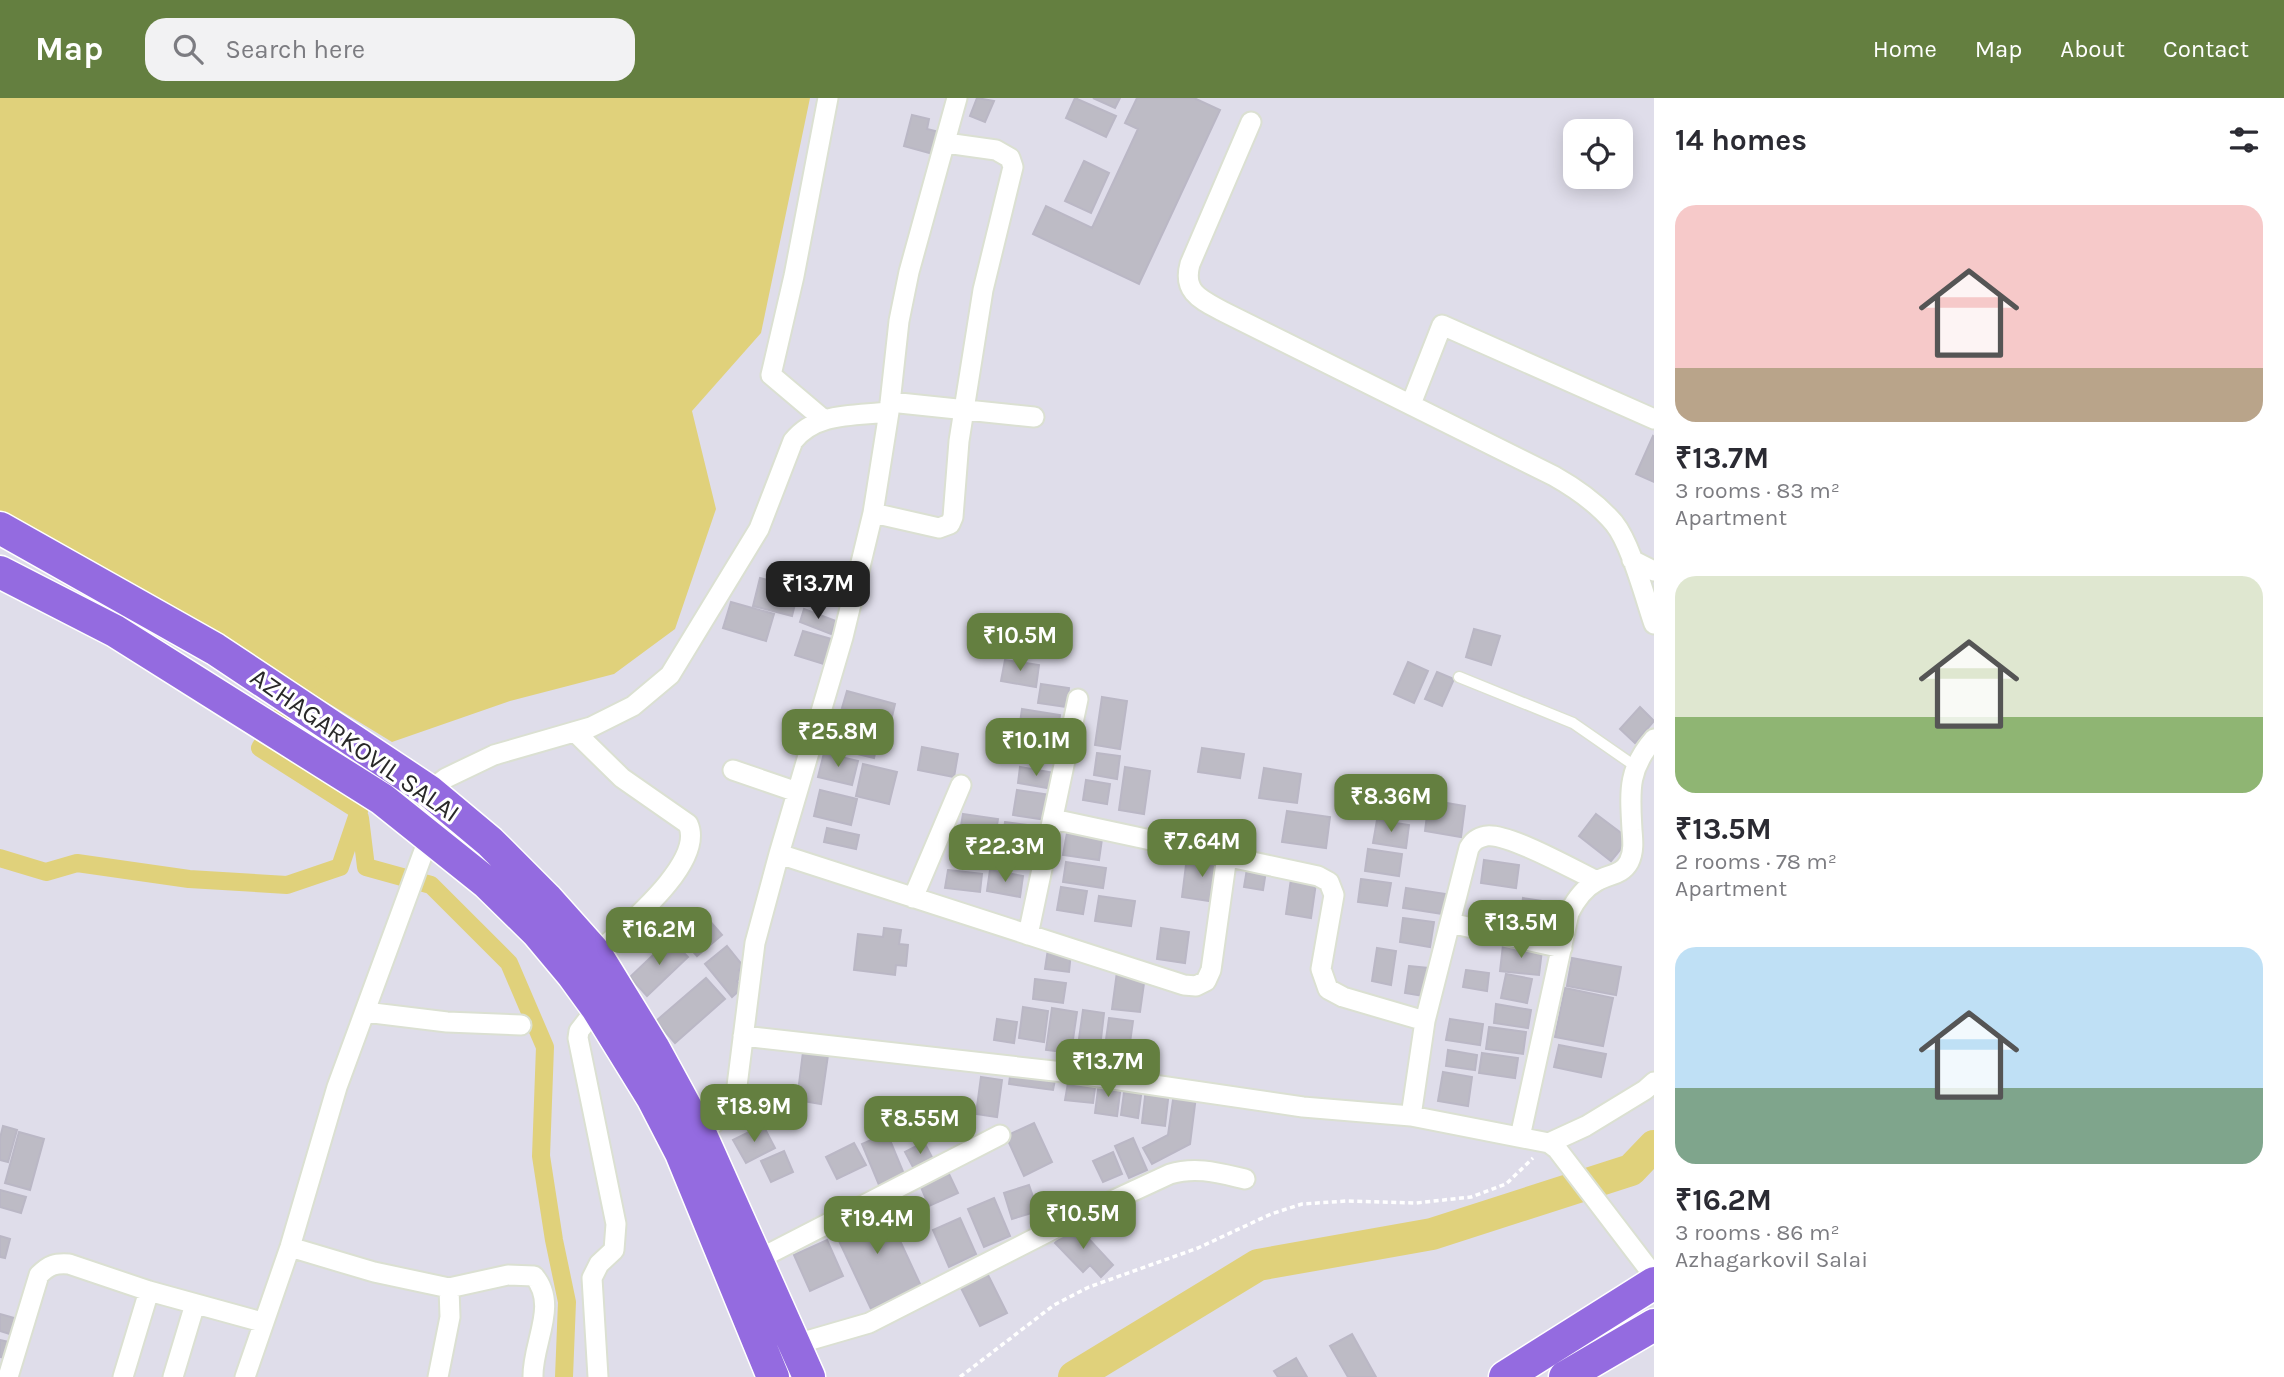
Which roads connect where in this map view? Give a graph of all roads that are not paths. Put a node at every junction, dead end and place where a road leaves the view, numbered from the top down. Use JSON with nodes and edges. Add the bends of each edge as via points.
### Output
{"nodes":[{"id":1,"x":828,"y":98,"type":"edge"},
{"id":2,"x":957,"y":98,"type":"edge"},
{"id":3,"x":1251,"y":122,"type":"dead end"},
{"id":4,"x":946,"y":143,"type":"junction"},
{"id":5,"x":1411,"y":404,"type":"junction"},
{"id":6,"x":890,"y":407,"type":"junction"},
{"id":7,"x":964,"y":409,"type":"junction"},
{"id":8,"x":1034,"y":417,"type":"dead end"},
{"id":9,"x":823,"y":419,"type":"junction"},
{"id":10,"x":1654,"y":419,"type":"edge"},
{"id":11,"x":873,"y":513,"type":"junction"},
{"id":12,"x":0,"y":528,"type":"edge"},
{"id":13,"x":1632,"y":560,"type":"junction"},
{"id":14,"x":1654,"y":571,"type":"edge"},
{"id":15,"x":0,"y":572,"type":"edge"},
{"id":16,"x":1654,"y":624,"type":"edge"},
{"id":17,"x":1459,"y":677,"type":"dead end"},
{"id":18,"x":1077,"y":699,"type":"dead end"},
{"id":19,"x":575,"y":732,"type":"junction"},
{"id":20,"x":1654,"y":739,"type":"edge"},
{"id":21,"x":1635,"y":765,"type":"junction"},
{"id":22,"x":733,"y":770,"type":"dead end"},
{"id":23,"x":961,"y":785,"type":"dead end"},
{"id":24,"x":429,"y":791,"type":"junction"},
{"id":25,"x":797,"y":792,"type":"junction"},
{"id":26,"x":1052,"y":819,"type":"junction"},
{"id":27,"x":424,"y":851,"type":"junction"},
{"id":28,"x":779,"y":855,"type":"junction"},
{"id":29,"x":1227,"y":856,"type":"junction"},
{"id":30,"x":1597,"y":881,"type":"junction"},
{"id":31,"x":913,"y":898,"type":"junction"},
{"id":32,"x":1450,"y":923,"type":"junction"},
{"id":33,"x":1028,"y":935,"type":"junction"},
{"id":34,"x":1562,"y":948,"type":"junction"},
{"id":35,"x":596,"y":954,"type":"junction"},
{"id":36,"x":597,"y":1008,"type":"junction"},
{"id":37,"x":365,"y":1012,"type":"junction"},
{"id":38,"x":1425,"y":1021,"type":"junction"},
{"id":39,"x":521,"y":1025,"type":"dead end"},
{"id":40,"x":743,"y":1037,"type":"junction"},
{"id":41,"x":1654,"y":1082,"type":"edge"},
{"id":42,"x":1411,"y":1116,"type":"junction"},
{"id":43,"x":1000,"y":1135,"type":"dead end"},
{"id":44,"x":1520,"y":1137,"type":"junction"},
{"id":45,"x":691,"y":1144,"type":"junction"},
{"id":46,"x":1553,"y":1146,"type":"junction"},
{"id":47,"x":1245,"y":1179,"type":"dead end"},
{"id":48,"x":290,"y":1247,"type":"junction"},
{"id":49,"x":757,"y":1259,"type":"junction"},
{"id":50,"x":1654,"y":1276,"type":"edge"},
{"id":51,"x":1654,"y":1283,"type":"edge"},
{"id":52,"x":449,"y":1288,"type":"junction"},
{"id":53,"x":149,"y":1291,"type":"junction"},
{"id":54,"x":195,"y":1304,"type":"junction"},
{"id":55,"x":262,"y":1322,"type":"junction"},
{"id":56,"x":1654,"y":1325,"type":"edge"},
{"id":57,"x":793,"y":1345,"type":"junction"},
{"id":58,"x":8,"y":1377,"type":"edge"},
{"id":59,"x":123,"y":1377,"type":"edge"},
{"id":60,"x":173,"y":1377,"type":"edge"},
{"id":61,"x":245,"y":1377,"type":"edge"},
{"id":62,"x":438,"y":1377,"type":"edge"},
{"id":63,"x":533,"y":1377,"type":"edge"},
{"id":64,"x":598,"y":1377,"type":"edge"},
{"id":65,"x":773,"y":1377,"type":"edge"},
{"id":66,"x":809,"y":1377,"type":"edge"},
{"id":67,"x":1506,"y":1377,"type":"edge"},
{"id":68,"x":1565,"y":1377,"type":"edge"}],
"edges":[{"from":1,"to":9,"type":"street","via":[[771,374]]},
{"from":2,"to":4,"type":"street"},
{"from":3,"to":5,"type":"street","via":[[1189,264],[1189,288],[1224,312]]},
{"from":4,"to":6,"type":"street","via":[[909,272]]},
{"from":4,"to":7,"type":"street","via":[[996,150],[1010,158],[1013,167],[983,290]]},
{"from":5,"to":10,"type":"street","via":[[1442,325]]},
{"from":5,"to":13,"type":"street","via":[[1584,494],[1615,525]]},
{"from":6,"to":7,"type":"street"},
{"from":6,"to":9,"type":"street"},
{"from":6,"to":11,"type":"street"},
{"from":7,"to":8,"type":"street"},
{"from":7,"to":11,"type":"street","via":[[950,524],[939,528]]},
{"from":9,"to":19,"type":"street","via":[[793,441],[759,529],[670,676],[633,706]]},
{"from":11,"to":25,"type":"street","via":[[843,637]]},
{"from":12,"to":24,"type":"main road","name":"AZHAGARKOVIL SALAI","via":[[215,649]]},
{"from":13,"to":14,"type":"street"},
{"from":13,"to":16,"type":"street"},
{"from":15,"to":27,"type":"main road","name":"AZHAGARKOVIL SALAI","via":[[115,631],[382,799]]},
{"from":17,"to":21,"type":"lane","via":[[1573,723]]},
{"from":18,"to":26,"type":"street"},
{"from":19,"to":24,"type":"street","via":[[494,755]]},
{"from":19,"to":35,"type":"street","via":[[622,778],[688,824],[692,833],[691,847],[658,896]]},
{"from":20,"to":21,"type":"street"},
{"from":21,"to":30,"type":"street","via":[[1630,793],[1630,860],[1622,871]]},
{"from":22,"to":25,"type":"street"},
{"from":23,"to":31,"type":"street"},
{"from":24,"to":27,"type":"street"},
{"from":24,"to":35,"type":"main road","name":"AZHAGARKOVIL SALAI","via":[[490,842]]},
{"from":25,"to":28,"type":"street"},
{"from":26,"to":29,"type":"street"},
{"from":26,"to":33,"type":"street"},
{"from":27,"to":36,"type":"main road","name":"AZHAGARKOVIL SALAI","via":[[487,883],[537,932]]},
{"from":27,"to":37,"type":"street"},
{"from":28,"to":31,"type":"street"},
{"from":28,"to":40,"type":"street","via":[[755,943]]},
{"from":29,"to":33,"type":"street","via":[[1210,970],[1206,981],[1196,986]]},
{"from":29,"to":38,"type":"street","via":[[1329,882],[1334,895],[1321,969],[1328,989]]},
{"from":30,"to":32,"type":"street","via":[[1506,838],[1488,835],[1474,840],[1469,848]]},
{"from":30,"to":34,"type":"street","via":[[1576,898]]},
{"from":31,"to":33,"type":"street"},
{"from":32,"to":34,"type":"street"},
{"from":32,"to":38,"type":"street"},
{"from":34,"to":44,"type":"street"},
{"from":35,"to":45,"type":"main road","name":"AZHAGARKOVIL SALAI","via":[[653,1047]]},
{"from":36,"to":45,"type":"main road","name":"AZHAGARKOVIL SALAI","via":[[652,1097]]},
{"from":36,"to":64,"type":"street","via":[[578,1038],[616,1224],[614,1250],[592,1278]]},
{"from":37,"to":39,"type":"street"},
{"from":37,"to":48,"type":"street","via":[[337,1087]]},
{"from":38,"to":42,"type":"street"},
{"from":40,"to":42,"type":"street","via":[[1072,1073],[1303,1107]]},
{"from":40,"to":45,"type":"street","via":[[737,1086],[727,1111]]},
{"from":41,"to":46,"type":"street"},
{"from":42,"to":44,"type":"street"},
{"from":43,"to":49,"type":"street"},
{"from":44,"to":46,"type":"street"},
{"from":45,"to":49,"type":"main road","name":"AZHAGARKOVIL SALAI"},
{"from":45,"to":65,"type":"main road","name":"AZHAGARKOVIL SALAI"},
{"from":46,"to":50,"type":"street"},
{"from":47,"to":57,"type":"street","via":[[1205,1170],[1170,1174],[869,1323]]},
{"from":48,"to":52,"type":"street"},
{"from":48,"to":55,"type":"street"},
{"from":49,"to":57,"type":"main road","name":"AZHAGARKOVIL SALAI"},
{"from":51,"to":67,"type":"main road"},
{"from":52,"to":62,"type":"street","via":[[450,1317]]},
{"from":52,"to":63,"type":"street","via":[[508,1275],[534,1276],[543,1286],[545,1317]]},
{"from":53,"to":54,"type":"street"},
{"from":53,"to":58,"type":"street","via":[[68,1264],[48,1266],[39,1275]]},
{"from":53,"to":59,"type":"street"},
{"from":54,"to":55,"type":"street"},
{"from":54,"to":60,"type":"street"},
{"from":55,"to":61,"type":"street"},
{"from":56,"to":68,"type":"main road"},
{"from":57,"to":66,"type":"main road","name":"AZHAGARKOVIL SALAI"}]}
